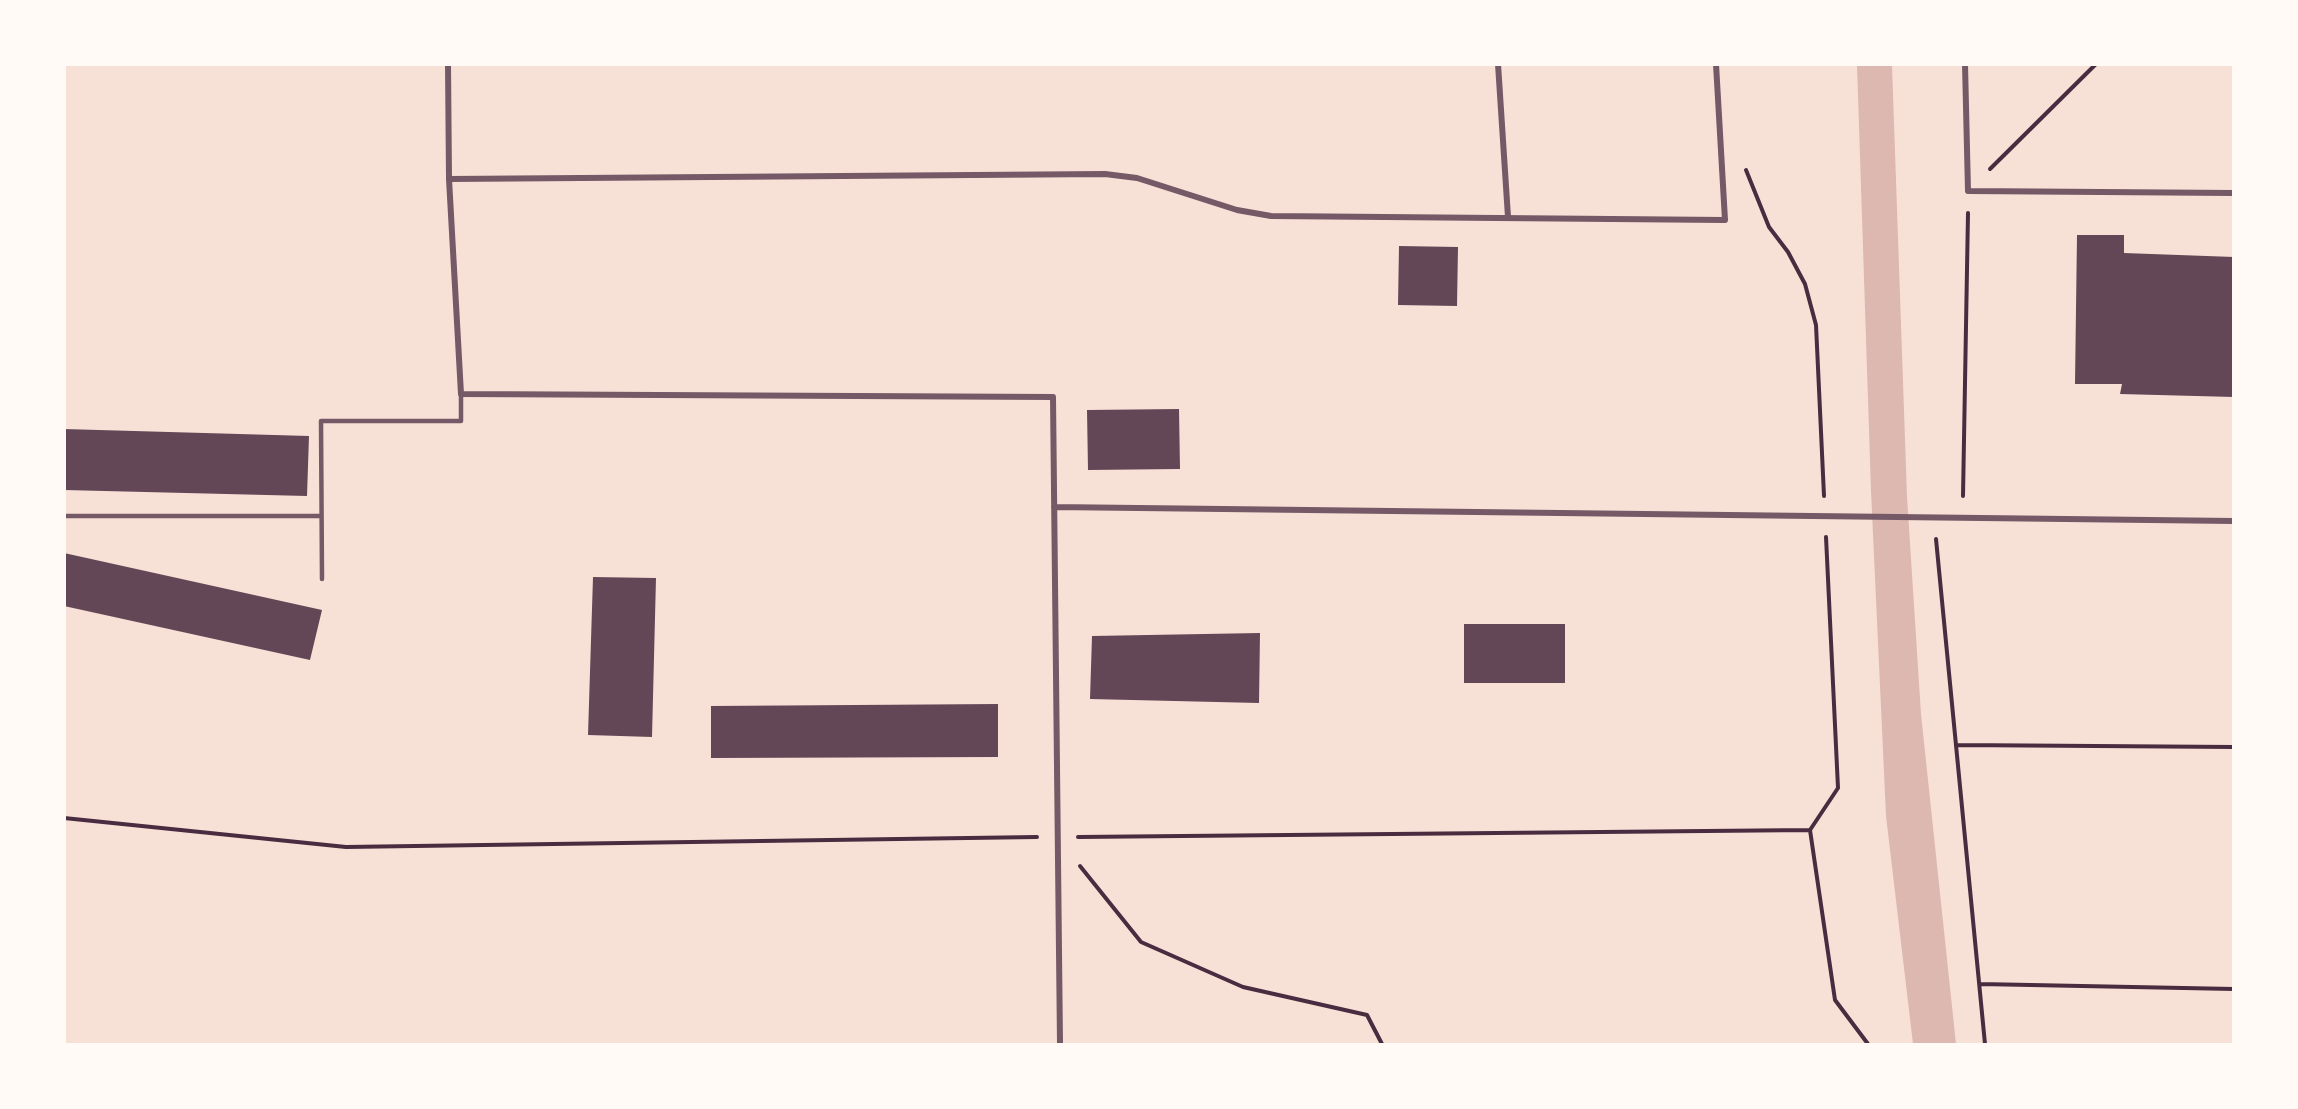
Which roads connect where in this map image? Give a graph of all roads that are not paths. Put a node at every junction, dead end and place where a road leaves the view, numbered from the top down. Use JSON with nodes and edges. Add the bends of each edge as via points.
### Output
{"nodes":[{"id":1,"x":448,"y":64,"type":"edge"},
{"id":2,"x":1497,"y":64,"type":"edge"},
{"id":3,"x":1716,"y":64,"type":"edge"},
{"id":4,"x":1965,"y":64,"type":"edge"},
{"id":5,"x":449,"y":179,"type":"junction"},
{"id":6,"x":2234,"y":193,"type":"edge"},
{"id":7,"x":1508,"y":217,"type":"junction"},
{"id":8,"x":460,"y":394,"type":"junction"},
{"id":9,"x":1054,"y":507,"type":"junction"},
{"id":10,"x":64,"y":516,"type":"edge"},
{"id":11,"x":321,"y":516,"type":"junction"},
{"id":12,"x":2234,"y":521,"type":"edge"},
{"id":13,"x":322,"y":579,"type":"dead end"},
{"id":14,"x":1060,"y":1044,"type":"edge"}],
"edges":[{"from":1,"to":5,"type":"street"},
{"from":2,"to":7,"type":"street"},
{"from":3,"to":7,"type":"street","via":[[1725,220]]},
{"from":4,"to":6,"type":"street","via":[[1968,191]]},
{"from":5,"to":7,"type":"street","via":[[1105,174],[1137,178],[1237,210],[1271,216]]},
{"from":5,"to":8,"type":"street"},
{"from":8,"to":9,"type":"street","via":[[1053,397]]},
{"from":8,"to":11,"type":"lane","via":[[461,421],[321,421]]},
{"from":9,"to":12,"type":"street"},
{"from":9,"to":14,"type":"street"},
{"from":10,"to":11,"type":"lane"},
{"from":11,"to":13,"type":"lane"}]}
